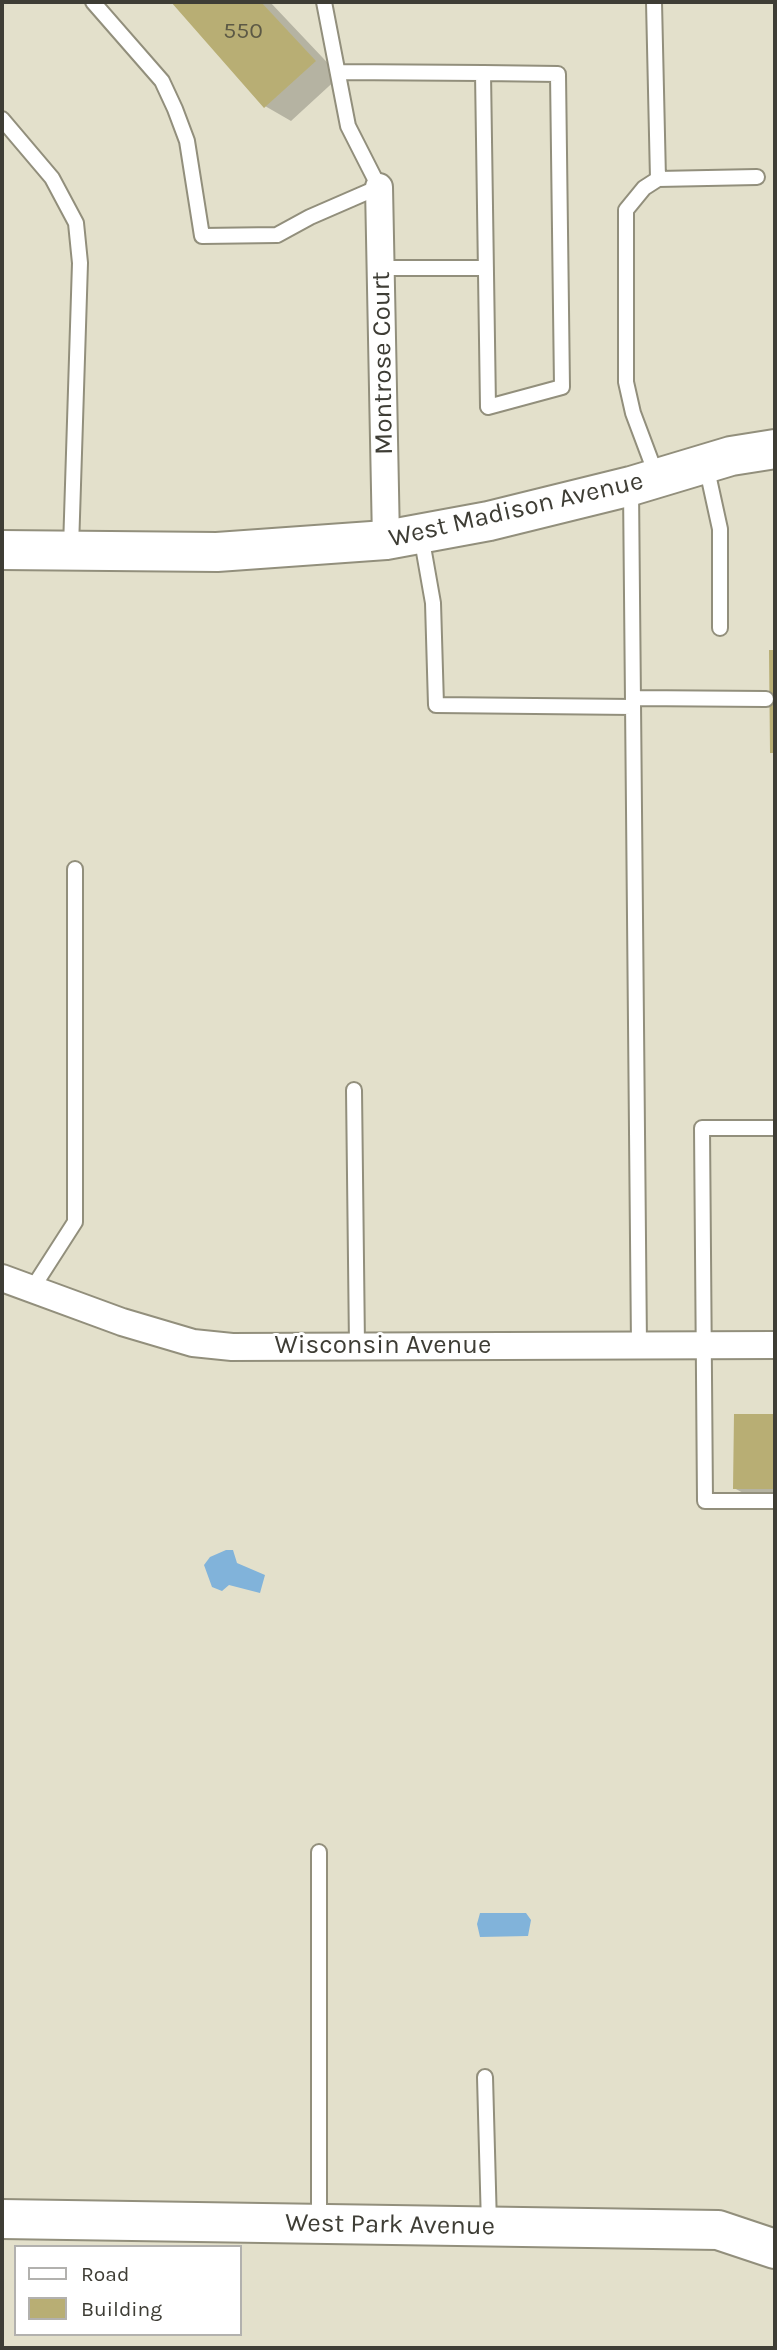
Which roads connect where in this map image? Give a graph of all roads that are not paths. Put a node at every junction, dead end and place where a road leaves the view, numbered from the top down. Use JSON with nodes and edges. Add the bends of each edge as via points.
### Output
{"nodes":[{"id":1,"x":93,"y":2,"type":"edge"},
{"id":2,"x":324,"y":2,"type":"edge"},
{"id":3,"x":653,"y":2,"type":"edge"},
{"id":4,"x":338,"y":72,"type":"junction"},
{"id":5,"x":483,"y":73,"type":"junction"},
{"id":6,"x":2,"y":119,"type":"edge"},
{"id":7,"x":757,"y":177,"type":"dead end"},
{"id":8,"x":658,"y":179,"type":"junction"},
{"id":9,"x":379,"y":187,"type":"junction"},
{"id":10,"x":381,"y":268,"type":"junction"},
{"id":11,"x":486,"y":268,"type":"junction"},
{"id":12,"x":775,"y":449,"type":"edge"},
{"id":13,"x":705,"y":463,"type":"junction"},
{"id":14,"x":644,"y":482,"type":"junction"},
{"id":15,"x":403,"y":537,"type":"junction"},
{"id":16,"x":2,"y":550,"type":"edge"},
{"id":17,"x":71,"y":550,"type":"junction"},
{"id":18,"x":720,"y":628,"type":"dead end"},
{"id":19,"x":766,"y":699,"type":"dead end"},
{"id":20,"x":633,"y":703,"type":"junction"},
{"id":21,"x":75,"y":869,"type":"dead end"},
{"id":22,"x":354,"y":1090,"type":"dead end"},
{"id":23,"x":775,"y":1128,"type":"edge"},
{"id":24,"x":2,"y":1278,"type":"edge"},
{"id":25,"x":32,"y":1289,"type":"junction"},
{"id":26,"x":705,"y":1345,"type":"junction"},
{"id":27,"x":775,"y":1345,"type":"edge"},
{"id":28,"x":357,"y":1346,"type":"junction"},
{"id":29,"x":639,"y":1346,"type":"junction"},
{"id":30,"x":775,"y":1501,"type":"edge"},
{"id":31,"x":319,"y":1852,"type":"dead end"},
{"id":32,"x":485,"y":2077,"type":"dead end"},
{"id":33,"x":2,"y":2219,"type":"edge"},
{"id":34,"x":319,"y":2222,"type":"junction"},
{"id":35,"x":489,"y":2226,"type":"junction"},
{"id":36,"x":770,"y":2244,"type":"edge"}],
"edges":[{"from":1,"to":9,"type":"lane","via":[[162,81],[189,152],[202,236],[277,235]]},
{"from":2,"to":4,"type":"lane"},
{"from":3,"to":8,"type":"lane"},
{"from":4,"to":5,"type":"lane"},
{"from":4,"to":9,"type":"lane","via":[[348,126]]},
{"from":5,"to":11,"type":"lane"},
{"from":5,"to":11,"type":"lane","via":[[558,74],[562,387],[488,407]]},
{"from":6,"to":17,"type":"lane","via":[[52,178],[76,223],[80,263]]},
{"from":7,"to":8,"type":"lane"},
{"from":8,"to":14,"type":"lane","via":[[633,200],[624,223],[628,397]]},
{"from":9,"to":10,"type":"street","name":"Montrose Court"},
{"from":10,"to":11,"type":"lane"},
{"from":10,"to":15,"type":"street","name":"Montrose Court"},
{"from":12,"to":13,"type":"street","name":"West Madison Avenue"},
{"from":13,"to":14,"type":"street","name":"West Madison Avenue"},
{"from":13,"to":18,"type":"lane","via":[[720,529]]},
{"from":14,"to":15,"type":"street","name":"West Madison Avenue","via":[[489,521]]},
{"from":14,"to":20,"type":"lane"},
{"from":15,"to":17,"type":"street","name":"West Madison Avenue","via":[[217,552]]},
{"from":15,"to":20,"type":"lane","via":[[433,603],[436,705]]},
{"from":16,"to":17,"type":"street","name":"West Madison Avenue"},
{"from":19,"to":20,"type":"lane"},
{"from":20,"to":29,"type":"lane"},
{"from":21,"to":25,"type":"lane","via":[[75,1223]]},
{"from":22,"to":28,"type":"lane"},
{"from":23,"to":26,"type":"lane","via":[[702,1128]]},
{"from":24,"to":25,"type":"street","name":"Wisconsin Avenue"},
{"from":25,"to":28,"type":"street","name":"Wisconsin Avenue","via":[[193,1343],[232,1348]]},
{"from":26,"to":27,"type":"street","name":"Wisconsin Avenue"},
{"from":26,"to":29,"type":"street","name":"Wisconsin Avenue"},
{"from":26,"to":30,"type":"lane","via":[[705,1501]]},
{"from":28,"to":29,"type":"street","name":"Wisconsin Avenue"},
{"from":31,"to":34,"type":"lane"},
{"from":32,"to":35,"type":"lane"},
{"from":33,"to":34,"type":"street","name":"West Park Avenue"},
{"from":34,"to":35,"type":"street","name":"West Park Avenue"},
{"from":35,"to":36,"type":"street","name":"West Park Avenue","via":[[719,2230]]}]}
